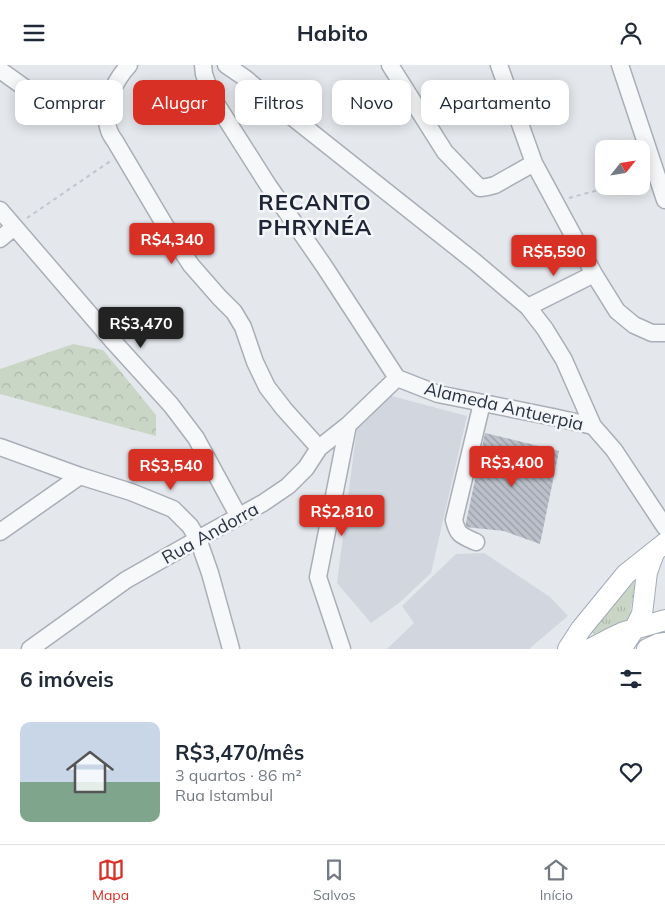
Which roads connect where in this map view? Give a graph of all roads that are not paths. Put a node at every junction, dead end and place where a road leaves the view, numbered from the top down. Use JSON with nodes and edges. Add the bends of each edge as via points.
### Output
{"nodes":[{"id":1,"x":129,"y":65,"type":"edge"},
{"id":2,"x":203,"y":65,"type":"edge"},
{"id":3,"x":226,"y":65,"type":"edge"},
{"id":4,"x":390,"y":65,"type":"edge"},
{"id":5,"x":499,"y":65,"type":"edge"},
{"id":6,"x":620,"y":65,"type":"edge"},
{"id":7,"x":0,"y":70,"type":"edge"},
{"id":8,"x":15,"y":81,"type":"edge"},
{"id":9,"x":534,"y":163,"type":"junction"},
{"id":10,"x":665,"y":200,"type":"edge"},
{"id":11,"x":0,"y":210,"type":"edge"},
{"id":12,"x":14,"y":227,"type":"junction"},
{"id":13,"x":0,"y":239,"type":"edge"},
{"id":14,"x":594,"y":274,"type":"junction"},
{"id":15,"x":528,"y":307,"type":"junction"},
{"id":16,"x":665,"y":333,"type":"edge"},
{"id":17,"x":397,"y":378,"type":"junction"},
{"id":18,"x":482,"y":403,"type":"junction"},
{"id":19,"x":348,"y":425,"type":"junction"},
{"id":20,"x":593,"y":426,"type":"junction"},
{"id":21,"x":0,"y":447,"type":"edge"},
{"id":22,"x":319,"y":448,"type":"junction"},
{"id":23,"x":80,"y":476,"type":"junction"},
{"id":24,"x":238,"y":517,"type":"junction"},
{"id":25,"x":665,"y":527,"type":"edge"},
{"id":26,"x":0,"y":532,"type":"edge"},
{"id":27,"x":198,"y":539,"type":"junction"},
{"id":28,"x":476,"y":542,"type":"dead end"},
{"id":29,"x":659,"y":548,"type":"edge"},
{"id":30,"x":665,"y":620,"type":"edge"},
{"id":31,"x":635,"y":628,"type":"junction"},
{"id":32,"x":665,"y":643,"type":"edge"},
{"id":33,"x":30,"y":649,"type":"edge"},
{"id":34,"x":230,"y":649,"type":"edge"},
{"id":35,"x":342,"y":649,"type":"edge"},
{"id":36,"x":568,"y":649,"type":"edge"},
{"id":37,"x":590,"y":649,"type":"edge"},
{"id":38,"x":621,"y":649,"type":"edge"},
{"id":39,"x":647,"y":649,"type":"edge"}],
"edges":[{"from":1,"to":22,"type":"street","via":[[110,97],[106,112],[108,127],[191,265],[244,327],[267,387]]},
{"from":2,"to":17,"type":"street","via":[[212,97]]},
{"from":3,"to":15,"type":"street"},
{"from":4,"to":9,"type":"street","via":[[445,152],[480,187],[495,185]]},
{"from":5,"to":9,"type":"street"},
{"from":6,"to":10,"type":"street"},
{"from":7,"to":8,"type":"street"},
{"from":9,"to":14,"type":"street"},
{"from":11,"to":12,"type":"street"},
{"from":12,"to":13,"type":"street"},
{"from":12,"to":24,"type":"street","via":[[171,405],[196,438]]},
{"from":14,"to":15,"type":"street"},
{"from":14,"to":16,"type":"street","via":[[617,311],[634,325],[652,333]]},
{"from":15,"to":20,"type":"street","via":[[564,359]]},
{"from":17,"to":18,"type":"street","name":"Alameda Antuerpia","via":[[438,394]]},
{"from":17,"to":19,"type":"street","name":"Rua Andorra"},
{"from":18,"to":20,"type":"street","name":"Alameda Antuerpia"},
{"from":18,"to":28,"type":"street","via":[[454,520],[457,531]]},
{"from":19,"to":22,"type":"street","name":"Rua Andorra"},
{"from":19,"to":35,"type":"street","via":[[318,577]]},
{"from":20,"to":25,"type":"street","via":[[614,450]]},
{"from":21,"to":23,"type":"street"},
{"from":22,"to":24,"type":"street","name":"Rua Andorra","via":[[306,468],[288,486]]},
{"from":23,"to":26,"type":"street"},
{"from":23,"to":27,"type":"street","via":[[173,509]]},
{"from":24,"to":27,"type":"street","name":"Rua Andorra"},
{"from":27,"to":33,"type":"street","name":"Rua Andorra","via":[[126,580]]},
{"from":27,"to":34,"type":"street"},
{"from":29,"to":31,"type":"main road","via":[[647,572],[642,614]]},
{"from":29,"to":36,"type":"main road","via":[[626,574]]},
{"from":30,"to":31,"type":"main road"},
{"from":31,"to":37,"type":"main road"},
{"from":31,"to":38,"type":"main road"},
{"from":32,"to":39,"type":"main road"}]}
